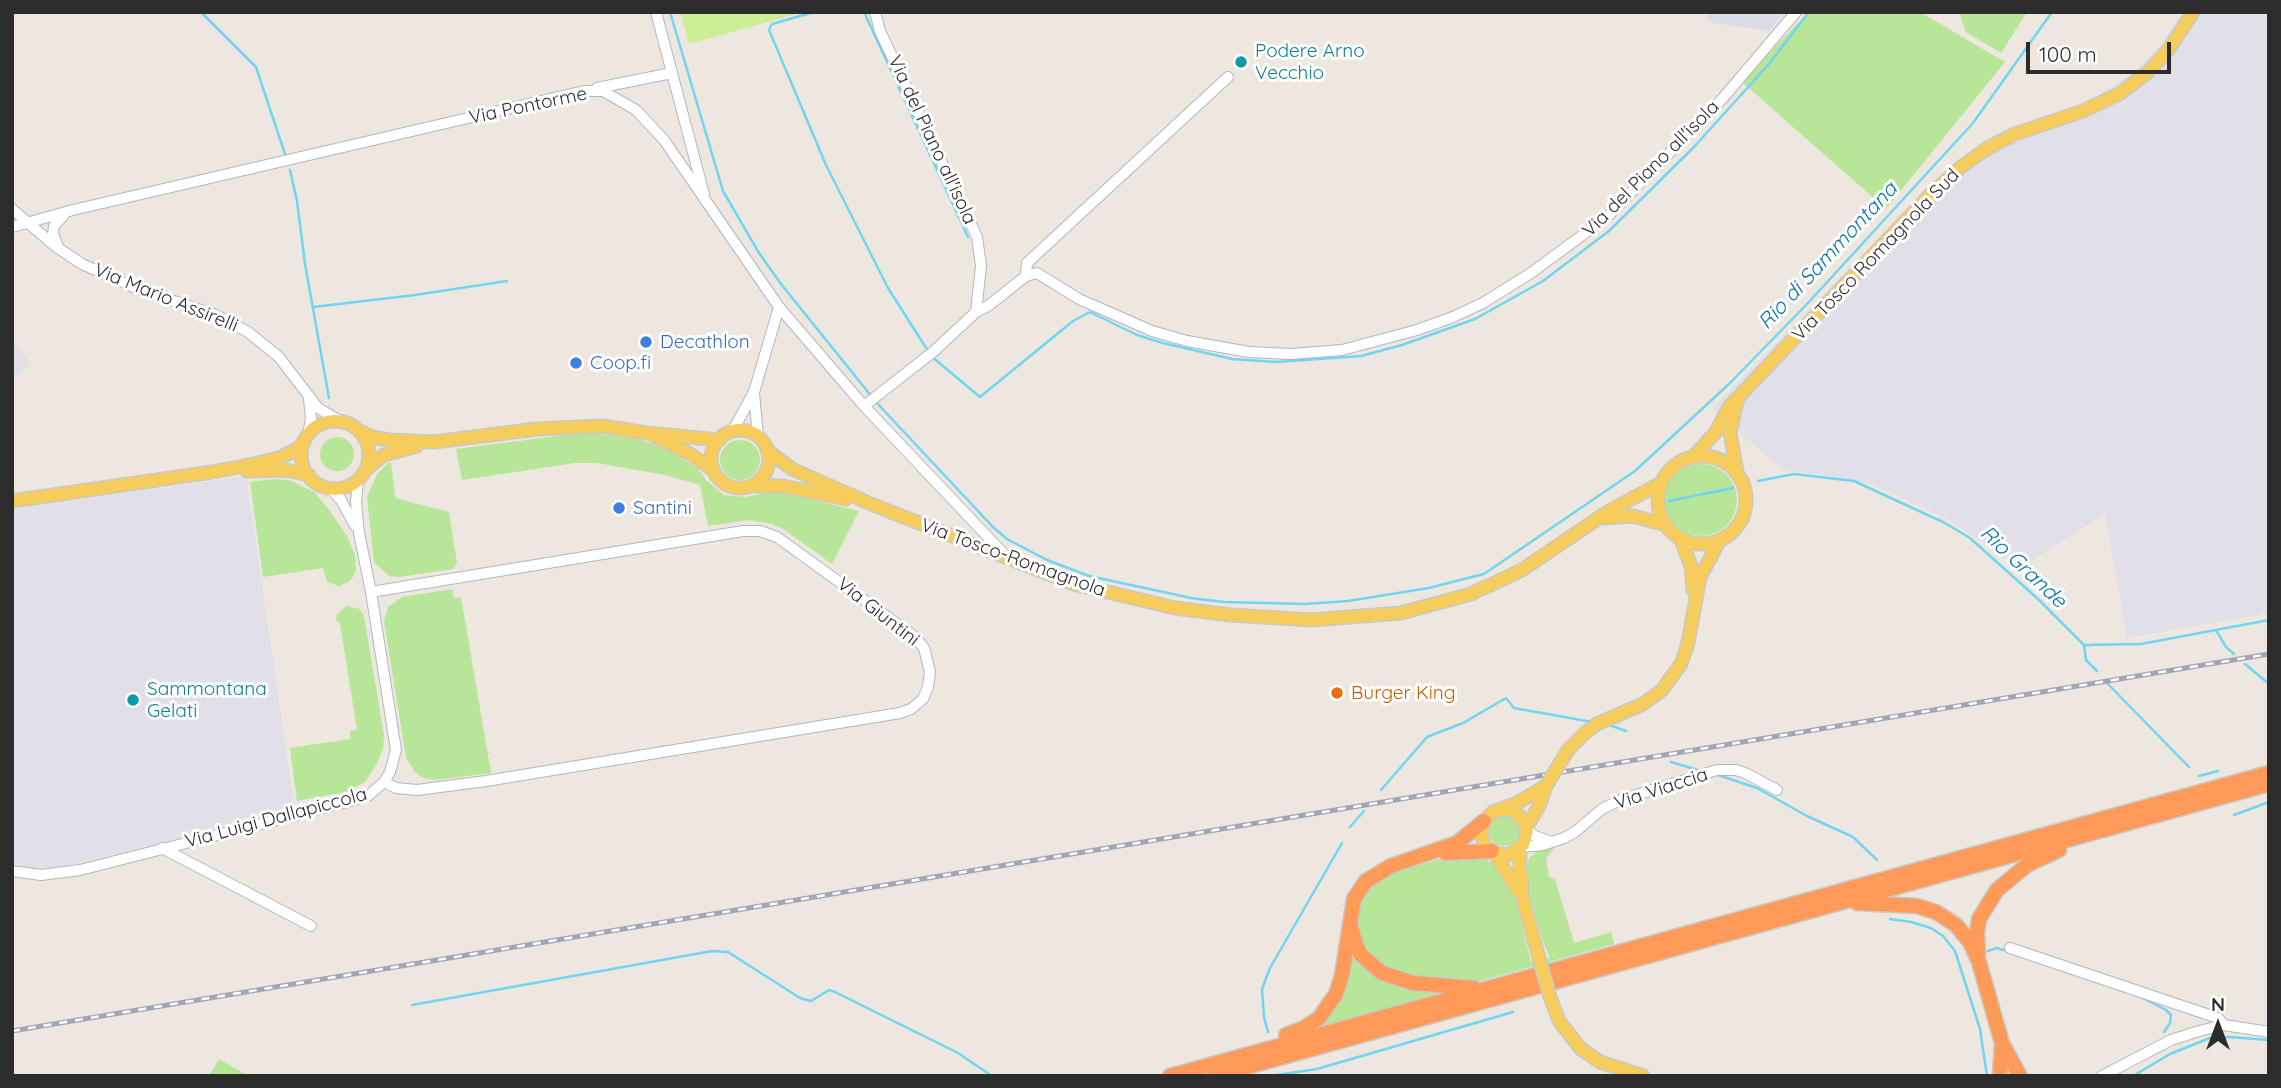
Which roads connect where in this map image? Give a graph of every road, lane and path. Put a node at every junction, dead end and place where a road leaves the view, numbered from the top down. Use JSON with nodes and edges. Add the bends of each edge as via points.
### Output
{"nodes":[{"id":1,"x":656,"y":12,"type":"edge"},
{"id":2,"x":875,"y":12,"type":"edge"},
{"id":3,"x":1796,"y":12,"type":"edge"},
{"id":4,"x":2193,"y":12,"type":"edge"},
{"id":5,"x":672,"y":73,"type":"junction"},
{"id":6,"x":1228,"y":77,"type":"dead end"},
{"id":7,"x":584,"y":91,"type":"junction"},
{"id":8,"x":706,"y":201,"type":"junction"},
{"id":9,"x":12,"y":209,"type":"edge"},
{"id":10,"x":68,"y":212,"type":"junction"},
{"id":11,"x":26,"y":223,"type":"junction"},
{"id":12,"x":12,"y":227,"type":"edge"},
{"id":13,"x":61,"y":250,"type":"junction"},
{"id":14,"x":1026,"y":276,"type":"junction"},
{"id":15,"x":779,"y":307,"type":"junction"},
{"id":16,"x":976,"y":312,"type":"junction"},
{"id":17,"x":754,"y":392,"type":"junction"},
{"id":18,"x":309,"y":398,"type":"junction"},
{"id":19,"x":1738,"y":398,"type":"junction"},
{"id":20,"x":871,"y":401,"type":"junction"},
{"id":21,"x":340,"y":421,"type":"junction"},
{"id":22,"x":360,"y":431,"type":"junction"},
{"id":23,"x":732,"y":432,"type":"junction"},
{"id":24,"x":647,"y":433,"type":"junction"},
{"id":25,"x":758,"y":437,"type":"junction"},
{"id":26,"x":306,"y":438,"type":"junction"},
{"id":27,"x":719,"y":440,"type":"junction"},
{"id":28,"x":434,"y":442,"type":"junction"},
{"id":29,"x":767,"y":450,"type":"junction"},
{"id":30,"x":1693,"y":457,"type":"junction"},
{"id":31,"x":712,"y":469,"type":"junction"},
{"id":32,"x":212,"y":472,"type":"junction"},
{"id":33,"x":1737,"y":472,"type":"junction"},
{"id":34,"x":309,"y":475,"type":"junction"},
{"id":35,"x":362,"y":476,"type":"junction"},
{"id":36,"x":1661,"y":483,"type":"junction"},
{"id":37,"x":751,"y":486,"type":"junction"},
{"id":38,"x":330,"y":488,"type":"junction"},
{"id":39,"x":12,"y":500,"type":"edge"},
{"id":40,"x":871,"y":504,"type":"junction"},
{"id":41,"x":1595,"y":520,"type":"junction"},
{"id":42,"x":1666,"y":525,"type":"junction"},
{"id":43,"x":359,"y":533,"type":"junction"},
{"id":44,"x":1679,"y":537,"type":"junction"},
{"id":45,"x":1720,"y":540,"type":"junction"},
{"id":46,"x":1007,"y":557,"type":"junction"},
{"id":47,"x":371,"y":592,"type":"junction"},
{"id":48,"x":1693,"y":608,"type":"junction"},
{"id":49,"x":2269,"y":773,"type":"edge"},
{"id":50,"x":384,"y":782,"type":"junction"},
{"id":51,"x":2269,"y":784,"type":"edge"},
{"id":52,"x":1546,"y":786,"type":"junction"},
{"id":53,"x":1777,"y":790,"type":"dead end"},
{"id":54,"x":1502,"y":810,"type":"junction"},
{"id":55,"x":1484,"y":821,"type":"junction"},
{"id":56,"x":2115,"y":826,"type":"junction"},
{"id":57,"x":1527,"y":829,"type":"junction"},
{"id":58,"x":1552,"y":842,"type":"junction"},
{"id":59,"x":162,"y":848,"type":"junction"},
{"id":60,"x":1521,"y":848,"type":"junction"},
{"id":61,"x":1493,"y":852,"type":"junction"},
{"id":62,"x":1420,"y":858,"type":"junction"},
{"id":63,"x":12,"y":870,"type":"edge"},
{"id":64,"x":1523,"y":900,"type":"junction"},
{"id":65,"x":1838,"y":903,"type":"junction"},
{"id":66,"x":1350,"y":922,"type":"junction"},
{"id":67,"x":311,"y":926,"type":"dead end"},
{"id":68,"x":2010,"y":948,"type":"dead end"},
{"id":69,"x":1979,"y":962,"type":"junction"},
{"id":70,"x":1485,"y":989,"type":"junction"},
{"id":71,"x":2224,"y":1025,"type":"junction"},
{"id":72,"x":2269,"y":1032,"type":"edge"},
{"id":73,"x":2002,"y":1043,"type":"junction"},
{"id":74,"x":1244,"y":1055,"type":"junction"},
{"id":75,"x":1170,"y":1076,"type":"edge"},
{"id":76,"x":1214,"y":1076,"type":"edge"},
{"id":77,"x":1643,"y":1076,"type":"edge"},
{"id":78,"x":2000,"y":1076,"type":"edge"},
{"id":79,"x":2020,"y":1076,"type":"edge"},
{"id":80,"x":2102,"y":1076,"type":"edge"}],
"edges":[{"from":1,"to":5,"type":"street"},
{"from":2,"to":16,"type":"street","name":"Via del Piano all'isola","via":[[880,32],[977,237],[981,266]]},
{"from":3,"to":14,"type":"street","name":"Via del Piano all'isola","via":[[1723,98],[1607,217],[1507,288],[1429,326],[1342,350],[1250,352],[1152,331],[1079,299],[1045,277]]},
{"from":4,"to":19,"type":"main road","name":"Via Tosco Romagnola Sud","via":[[2147,74],[2119,94],[2015,134],[1961,167]]},
{"from":5,"to":7,"type":"street"},
{"from":5,"to":8,"type":"street"},
{"from":6,"to":14,"type":"street","via":[[1027,263]]},
{"from":7,"to":8,"type":"street","name":"Via Pontorme","via":[[603,91],[636,110],[664,140]]},
{"from":7,"to":10,"type":"street","name":"Via Pontorme"},
{"from":8,"to":15,"type":"street","name":"Via Pontorme"},
{"from":9,"to":11,"type":"street","name":"Via Mario Assirelli"},
{"from":10,"to":11,"type":"street","name":"Via Pontorme"},
{"from":10,"to":13,"type":"street","via":[[54,226]]},
{"from":11,"to":12,"type":"street","name":"Via Pontorme"},
{"from":11,"to":13,"type":"street","name":"Via Mario Assirelli"},
{"from":13,"to":18,"type":"street","name":"Via Mario Assirelli","via":[[110,278],[232,323],[279,356]]},
{"from":14,"to":16,"type":"street"},
{"from":15,"to":17,"type":"street"},
{"from":15,"to":20,"type":"street","name":"Via Pontorme"},
{"from":16,"to":20,"type":"street"},
{"from":17,"to":23,"type":"street"},
{"from":17,"to":25,"type":"street"},
{"from":18,"to":21,"type":"street","name":"Via Mario Assirelli"},
{"from":18,"to":26,"type":"street","via":[[312,419]]},
{"from":19,"to":30,"type":"main road","name":"Via Tosco Romagnola Sud"},
{"from":19,"to":33,"type":"main road","via":[[1730,433]]},
{"from":20,"to":46,"type":"street","name":"Via Pontorme"},
{"from":21,"to":22,"type":"main road"},
{"from":21,"to":26,"type":"main road","via":[[323,423]]},
{"from":22,"to":28,"type":"main road","via":[[389,440]]},
{"from":22,"to":35,"type":"main road","via":[[369,450]]},
{"from":23,"to":25,"type":"main road"},
{"from":23,"to":27,"type":"main road"},
{"from":24,"to":27,"type":"main road"},
{"from":24,"to":28,"type":"main road","via":[[582,426]]},
{"from":24,"to":31,"type":"main road"},
{"from":25,"to":29,"type":"main road"},
{"from":26,"to":32,"type":"main road","via":[[282,457]]},
{"from":26,"to":34,"type":"main road","via":[[302,459]]},
{"from":27,"to":31,"type":"main road"},
{"from":28,"to":35,"type":"main road","via":[[384,455]]},
{"from":29,"to":37,"type":"main road","via":[[765,474]]},
{"from":29,"to":40,"type":"main road","via":[[792,469]]},
{"from":30,"to":33,"type":"main road","via":[[1715,458]]},
{"from":30,"to":36,"type":"main road","via":[[1671,469]]},
{"from":31,"to":37,"type":"main road","via":[[724,484]]},
{"from":32,"to":34,"type":"main road","via":[[286,470]]},
{"from":32,"to":39,"type":"main road"},
{"from":33,"to":45,"type":"main road","via":[[1746,493],[1744,515]]},
{"from":34,"to":38,"type":"main road"},
{"from":35,"to":38,"type":"main road","via":[[340,488]]},
{"from":35,"to":43,"type":"street","name":"Via Luigi Dallapiccola","via":[[356,503]]},
{"from":36,"to":41,"type":"main road","name":"Via Tosco-Romagnola"},
{"from":36,"to":42,"type":"main road","via":[[1659,506]]},
{"from":37,"to":40,"type":"main road","via":[[783,486]]},
{"from":38,"to":43,"type":"street","name":"Via Luigi Dallapiccola"},
{"from":40,"to":46,"type":"main road","name":"Via Tosco-Romagnola"},
{"from":41,"to":42,"type":"main road","name":"Via Tosco-Romagnola","via":[[1633,516]]},
{"from":41,"to":46,"type":"main road","name":"Via Tosco-Romagnola","via":[[1522,570],[1471,594],[1423,609],[1312,621],[1147,603],[1074,584]]},
{"from":42,"to":44,"type":"main road"},
{"from":43,"to":47,"type":"street","name":"Via Luigi Dallapiccola"},
{"from":44,"to":45,"type":"main road","via":[[1705,544]]},
{"from":44,"to":48,"type":"main road","via":[[1691,566]]},
{"from":45,"to":48,"type":"main road","via":[[1700,577]]},
{"from":47,"to":50,"type":"street","name":"Via Luigi Dallapiccola","via":[[396,750]]},
{"from":47,"to":50,"type":"street","name":"Via Giuntini","via":[[760,531],[777,537],[914,636],[924,648],[930,672],[923,699],[900,713],[472,783],[417,790]]},
{"from":48,"to":52,"type":"main road","bridge":true,"via":[[1681,664],[1662,690],[1586,732],[1568,750]]},
{"from":49,"to":70,"type":"highway"},
{"from":50,"to":59,"type":"street","name":"Via Luigi Dallapiccola","via":[[369,795],[351,801]]},
{"from":51,"to":56,"type":"highway"},
{"from":52,"to":54,"type":"main road"},
{"from":52,"to":57,"type":"main road"},
{"from":53,"to":58,"type":"street","name":"Via Viaccia","via":[[1736,770],[1717,770],[1620,800]]},
{"from":54,"to":55,"type":"main road"},
{"from":54,"to":57,"type":"main road","via":[[1517,813]]},
{"from":55,"to":61,"type":"main road","via":[[1482,838]]},
{"from":55,"to":62,"type":"highway","via":[[1457,843]]},
{"from":56,"to":65,"type":"highway"},
{"from":56,"to":69,"type":"highway","via":[[2026,865],[1997,890],[1979,919]]},
{"from":57,"to":58,"type":"street"},
{"from":57,"to":60,"type":"main road"},
{"from":58,"to":60,"type":"street","name":"Via Viaccia"},
{"from":59,"to":63,"type":"street","via":[[62,873],[31,875]]},
{"from":59,"to":67,"type":"street"},
{"from":60,"to":61,"type":"main road","via":[[1508,855]]},
{"from":60,"to":64,"type":"main road"},
{"from":61,"to":62,"type":"highway"},
{"from":61,"to":64,"type":"main road"},
{"from":62,"to":66,"type":"highway","via":[[1380,871],[1366,881],[1354,899]]},
{"from":64,"to":77,"type":"main road","bridge":true,"via":[[1559,1021],[1581,1049],[1600,1062]]},
{"from":65,"to":69,"type":"highway","via":[[1903,904],[1936,912],[1965,934]]},
{"from":65,"to":76,"type":"highway"},
{"from":66,"to":70,"type":"highway","via":[[1361,955],[1382,973],[1427,986]]},
{"from":66,"to":74,"type":"highway","via":[[1340,985],[1326,1010],[1304,1028]]},
{"from":68,"to":71,"type":"street","via":[[2218,1018]]},
{"from":69,"to":73,"type":"highway"},
{"from":70,"to":74,"type":"highway"},
{"from":71,"to":72,"type":"street"},
{"from":71,"to":80,"type":"street","via":[[2171,1040]]},
{"from":73,"to":78,"type":"highway"},
{"from":73,"to":79,"type":"highway"},
{"from":74,"to":75,"type":"highway"}]}
